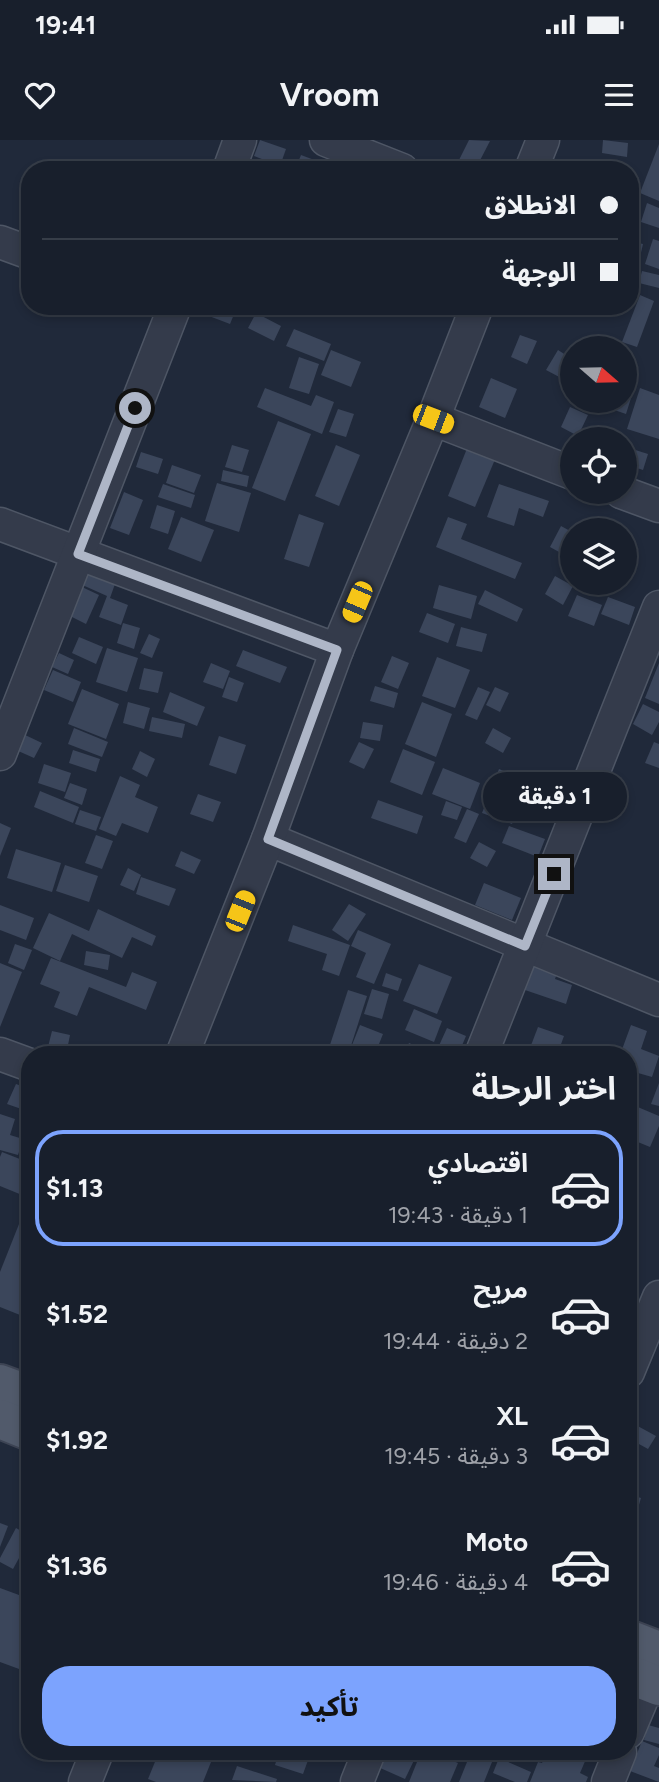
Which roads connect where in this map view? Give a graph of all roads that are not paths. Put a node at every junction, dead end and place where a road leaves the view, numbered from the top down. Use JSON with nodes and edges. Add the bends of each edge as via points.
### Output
{"nodes":[{"id":1,"x":240,"y":140,"type":"edge"},
{"id":2,"x":326,"y":140,"type":"edge"},
{"id":3,"x":543,"y":140,"type":"edge"},
{"id":4,"x":232,"y":161,"type":"edge"},
{"id":5,"x":379,"y":161,"type":"edge"},
{"id":6,"x":535,"y":161,"type":"edge"},
{"id":7,"x":0,"y":242,"type":"edge"},
{"id":8,"x":21,"y":250,"type":"edge"},
{"id":9,"x":167,"y":315,"type":"edge"},
{"id":10,"x":473,"y":315,"type":"edge"},
{"id":11,"x":433,"y":419,"type":"junction"},
{"id":12,"x":560,"y":468,"type":"edge"},
{"id":13,"x":637,"y":498,"type":"edge"},
{"id":14,"x":659,"y":506,"type":"edge"},
{"id":15,"x":0,"y":524,"type":"edge"},
{"id":16,"x":78,"y":554,"type":"junction"},
{"id":17,"x":659,"y":607,"type":"edge"},
{"id":18,"x":337,"y":650,"type":"junction"},
{"id":19,"x":0,"y":754,"type":"edge"},
{"id":20,"x":268,"y":839,"type":"junction"},
{"id":21,"x":525,"y":946,"type":"junction"},
{"id":22,"x":659,"y":1000,"type":"edge"},
{"id":23,"x":187,"y":1046,"type":"edge"},
{"id":24,"x":485,"y":1046,"type":"edge"},
{"id":25,"x":0,"y":1054,"type":"edge"},
{"id":26,"x":21,"y":1062,"type":"edge"},
{"id":27,"x":659,"y":1297,"type":"edge"},
{"id":28,"x":637,"y":1350,"type":"edge"},
{"id":29,"x":0,"y":1384,"type":"edge"},
{"id":30,"x":21,"y":1392,"type":"edge"},
{"id":31,"x":0,"y":1419,"type":"edge"},
{"id":32,"x":21,"y":1427,"type":"edge"},
{"id":33,"x":637,"y":1654,"type":"edge"},
{"id":34,"x":649,"y":1673,"type":"edge"},
{"id":35,"x":637,"y":1707,"type":"edge"},
{"id":36,"x":94,"y":1760,"type":"edge"},
{"id":37,"x":366,"y":1760,"type":"edge"},
{"id":38,"x":617,"y":1760,"type":"edge"},
{"id":39,"x":85,"y":1782,"type":"edge"},
{"id":40,"x":357,"y":1782,"type":"edge"},
{"id":41,"x":608,"y":1782,"type":"edge"}],
"edges":[{"from":1,"to":4,"type":"street"},
{"from":2,"to":5,"type":"street"},
{"from":3,"to":6,"type":"street"},
{"from":7,"to":8,"type":"street"},
{"from":9,"to":16,"type":"street"},
{"from":10,"to":11,"type":"street"},
{"from":11,"to":12,"type":"street"},
{"from":11,"to":18,"type":"street"},
{"from":13,"to":14,"type":"street"},
{"from":15,"to":16,"type":"street"},
{"from":16,"to":18,"type":"street"},
{"from":16,"to":19,"type":"street"},
{"from":17,"to":21,"type":"street"},
{"from":18,"to":20,"type":"street"},
{"from":20,"to":21,"type":"street"},
{"from":20,"to":23,"type":"street"},
{"from":21,"to":22,"type":"street"},
{"from":21,"to":24,"type":"street"},
{"from":25,"to":26,"type":"street"},
{"from":27,"to":28,"type":"street"},
{"from":29,"to":30,"type":"main road"},
{"from":31,"to":32,"type":"main road"},
{"from":33,"to":34,"type":"main road"},
{"from":34,"to":35,"type":"street"},
{"from":36,"to":39,"type":"street"},
{"from":37,"to":40,"type":"street"},
{"from":38,"to":41,"type":"street"}]}
